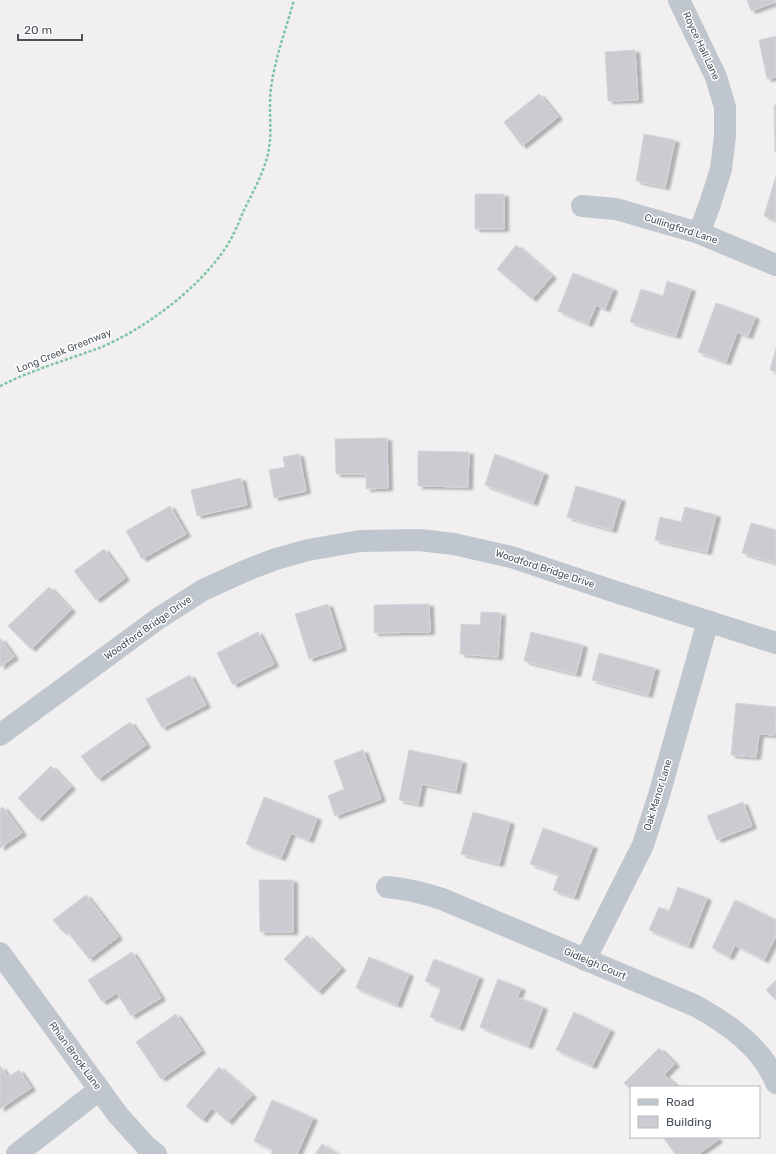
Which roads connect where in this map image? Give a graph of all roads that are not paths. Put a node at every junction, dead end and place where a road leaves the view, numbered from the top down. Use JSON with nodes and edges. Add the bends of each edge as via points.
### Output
{"nodes":[{"id":1,"x":679,"y":0,"type":"edge"},
{"id":2,"x":582,"y":206,"type":"dead end"},
{"id":3,"x":699,"y":232,"type":"junction"},
{"id":4,"x":776,"y":265,"type":"edge"},
{"id":5,"x":708,"y":621,"type":"junction"},
{"id":6,"x":776,"y":643,"type":"edge"},
{"id":7,"x":0,"y":735,"type":"edge"},
{"id":8,"x":388,"y":887,"type":"dead end"},
{"id":9,"x":0,"y":953,"type":"edge"},
{"id":10,"x":586,"y":960,"type":"junction"},
{"id":11,"x":776,"y":1083,"type":"edge"},
{"id":12,"x":99,"y":1090,"type":"junction"},
{"id":13,"x":17,"y":1154,"type":"edge"},
{"id":14,"x":156,"y":1154,"type":"edge"}],
"edges":[{"from":1,"to":3,"type":"street","name":"Royce Hall Lane","via":[[716,77],[725,107],[721,168]]},
{"from":2,"to":3,"type":"street","name":"Cullingford Lane","via":[[616,209]]},
{"from":3,"to":4,"type":"street","name":"Cullingford Lane"},
{"from":5,"to":6,"type":"street","name":"Woodford Bridge Drive"},
{"from":5,"to":7,"type":"street","name":"Woodford Bridge Drive","via":[[511,557],[454,544],[419,540],[360,542],[308,550],[247,570],[203,590],[159,618]]},
{"from":5,"to":10,"type":"street","name":"Oak Manor Lane","via":[[643,845]]},
{"from":8,"to":10,"type":"street","name":"Gidleigh Court","via":[[430,895]]},
{"from":9,"to":12,"type":"street","name":"Rhian Brook Lane"},
{"from":10,"to":11,"type":"street","name":"Gidleigh Court","via":[[696,1006],[717,1018],[748,1042],[764,1060]]},
{"from":12,"to":13,"type":"street"},
{"from":12,"to":14,"type":"street","name":"Rhian Brook Lane","via":[[118,1116]]}]}
